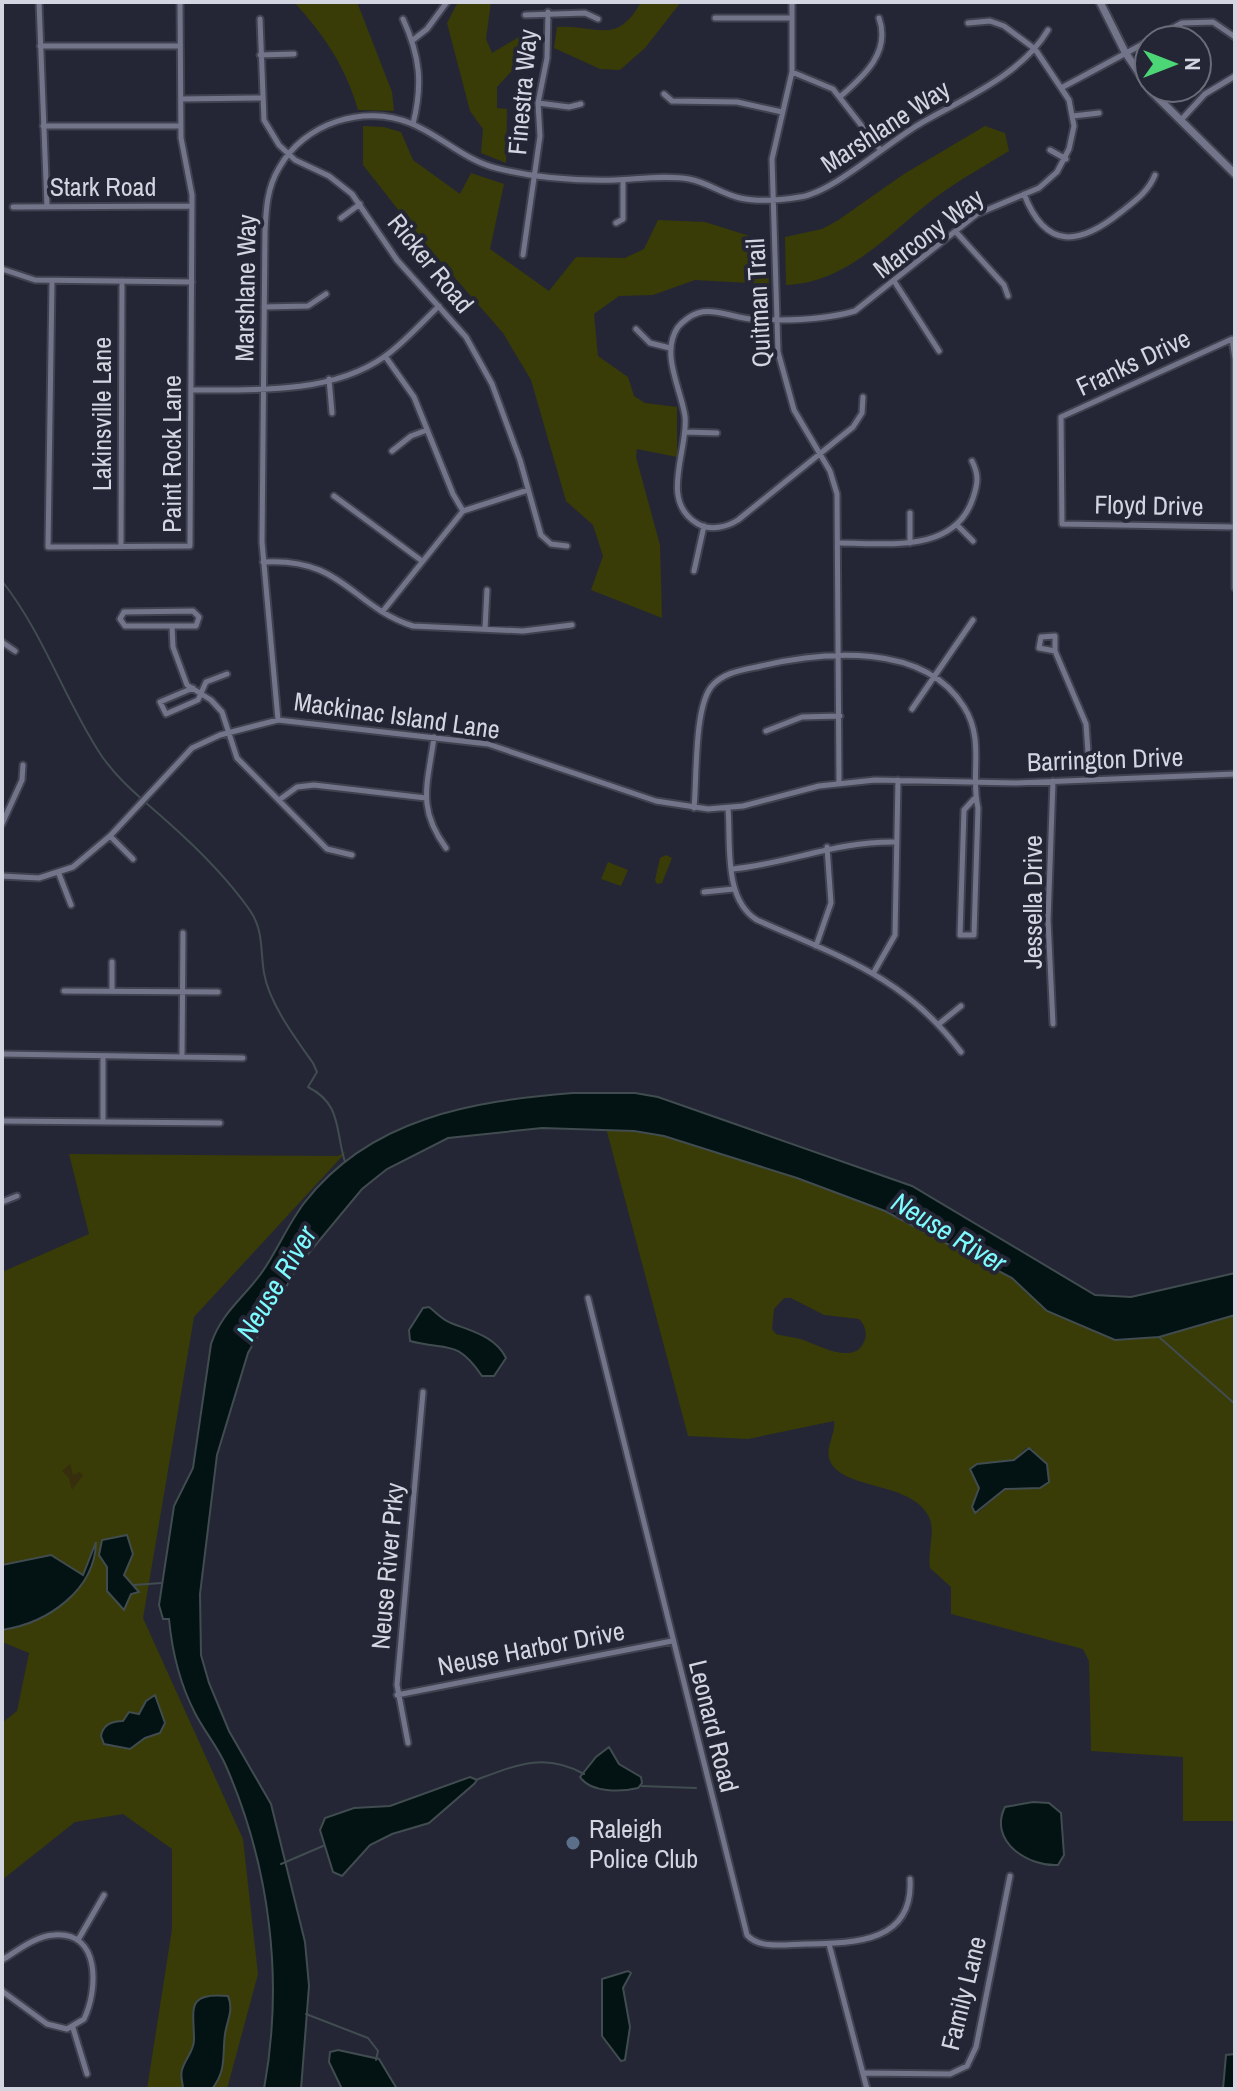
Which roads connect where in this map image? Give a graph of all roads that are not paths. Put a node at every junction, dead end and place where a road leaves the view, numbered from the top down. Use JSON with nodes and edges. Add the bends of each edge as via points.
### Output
{"nodes":[{"id":1,"x":39,"y":2,"type":"edge"},
{"id":2,"x":180,"y":2,"type":"edge"},
{"id":3,"x":447,"y":2,"type":"edge"},
{"id":4,"x":792,"y":2,"type":"edge"},
{"id":5,"x":1100,"y":2,"type":"edge"},
{"id":6,"x":548,"y":12,"type":"junction"},
{"id":7,"x":525,"y":15,"type":"dead end"},
{"id":8,"x":715,"y":18,"type":"dead end"},
{"id":9,"x":792,"y":18,"type":"junction"},
{"id":10,"x":879,"y":18,"type":"dead end"},
{"id":11,"x":260,"y":19,"type":"dead end"},
{"id":12,"x":403,"y":19,"type":"dead end"},
{"id":13,"x":598,"y":19,"type":"dead end"},
{"id":14,"x":968,"y":23,"type":"dead end"},
{"id":15,"x":1048,"y":30,"type":"dead end"},
{"id":16,"x":1235,"y":37,"type":"edge"},
{"id":17,"x":413,"y":40,"type":"junction"},
{"id":18,"x":40,"y":46,"type":"junction"},
{"id":19,"x":180,"y":46,"type":"junction"},
{"id":20,"x":1035,"y":49,"type":"junction"},
{"id":21,"x":1125,"y":52,"type":"junction"},
{"id":22,"x":294,"y":54,"type":"dead end"},
{"id":23,"x":260,"y":55,"type":"junction"},
{"id":24,"x":792,"y":72,"type":"junction"},
{"id":25,"x":1235,"y":76,"type":"edge"},
{"id":26,"x":1063,"y":87,"type":"junction"},
{"id":27,"x":664,"y":94,"type":"dead end"},
{"id":28,"x":841,"y":96,"type":"junction"},
{"id":29,"x":261,"y":98,"type":"junction"},
{"id":30,"x":181,"y":99,"type":"junction"},
{"id":31,"x":538,"y":103,"type":"junction"},
{"id":32,"x":581,"y":104,"type":"dead end"},
{"id":33,"x":782,"y":112,"type":"junction"},
{"id":34,"x":1099,"y":113,"type":"dead end"},
{"id":35,"x":1073,"y":116,"type":"junction"},
{"id":36,"x":1180,"y":121,"type":"junction"},
{"id":37,"x":413,"y":124,"type":"junction"},
{"id":38,"x":43,"y":126,"type":"junction"},
{"id":39,"x":181,"y":126,"type":"junction"},
{"id":40,"x":879,"y":148,"type":"junction"},
{"id":41,"x":1050,"y":150,"type":"dead end"},
{"id":42,"x":287,"y":154,"type":"junction"},
{"id":43,"x":1066,"y":159,"type":"junction"},
{"id":44,"x":1235,"y":174,"type":"edge"},
{"id":45,"x":535,"y":175,"type":"junction"},
{"id":46,"x":1155,"y":175,"type":"dead end"},
{"id":47,"x":623,"y":180,"type":"junction"},
{"id":48,"x":1024,"y":194,"type":"junction"},
{"id":49,"x":773,"y":199,"type":"junction"},
{"id":50,"x":360,"y":204,"type":"junction"},
{"id":51,"x":47,"y":206,"type":"junction"},
{"id":52,"x":192,"y":206,"type":"junction"},
{"id":53,"x":13,"y":207,"type":"dead end"},
{"id":54,"x":341,"y":218,"type":"dead end"},
{"id":55,"x":616,"y":223,"type":"dead end"},
{"id":56,"x":956,"y":232,"type":"junction"},
{"id":57,"x":523,"y":255,"type":"dead end"},
{"id":58,"x":2,"y":269,"type":"edge"},
{"id":59,"x":52,"y":281,"type":"junction"},
{"id":60,"x":122,"y":281,"type":"junction"},
{"id":61,"x":894,"y":281,"type":"junction"},
{"id":62,"x":192,"y":282,"type":"junction"},
{"id":63,"x":326,"y":294,"type":"dead end"},
{"id":64,"x":1008,"y":296,"type":"dead end"},
{"id":65,"x":439,"y":306,"type":"junction"},
{"id":66,"x":264,"y":307,"type":"junction"},
{"id":67,"x":776,"y":319,"type":"junction"},
{"id":68,"x":636,"y":329,"type":"dead end"},
{"id":69,"x":670,"y":348,"type":"junction"},
{"id":70,"x":939,"y":351,"type":"dead end"},
{"id":71,"x":385,"y":356,"type":"junction"},
{"id":72,"x":329,"y":379,"type":"junction"},
{"id":73,"x":192,"y":390,"type":"junction"},
{"id":74,"x":264,"y":390,"type":"junction"},
{"id":75,"x":863,"y":397,"type":"dead end"},
{"id":76,"x":332,"y":413,"type":"dead end"},
{"id":77,"x":427,"y":430,"type":"junction"},
{"id":78,"x":686,"y":432,"type":"junction"},
{"id":79,"x":717,"y":433,"type":"dead end"},
{"id":80,"x":392,"y":451,"type":"dead end"},
{"id":81,"x":819,"y":455,"type":"junction"},
{"id":82,"x":972,"y":461,"type":"dead end"},
{"id":83,"x":528,"y":490,"type":"junction"},
{"id":84,"x":334,"y":496,"type":"dead end"},
{"id":85,"x":463,"y":511,"type":"junction"},
{"id":86,"x":910,"y":513,"type":"dead end"},
{"id":87,"x":1063,"y":524,"type":"joint"},
{"id":88,"x":956,"y":525,"type":"junction"},
{"id":89,"x":704,"y":526,"type":"junction"},
{"id":90,"x":1234,"y":527,"type":"edge"},
{"id":91,"x":973,"y":541,"type":"dead end"},
{"id":92,"x":840,"y":543,"type":"junction"},
{"id":93,"x":910,"y":543,"type":"junction"},
{"id":94,"x":121,"y":546,"type":"junction"},
{"id":95,"x":567,"y":546,"type":"dead end"},
{"id":96,"x":422,"y":561,"type":"junction"},
{"id":97,"x":263,"y":562,"type":"junction"},
{"id":98,"x":694,"y":571,"type":"dead end"},
{"id":99,"x":1235,"y":588,"type":"edge"},
{"id":100,"x":487,"y":590,"type":"dead end"},
{"id":101,"x":383,"y":611,"type":"junction"},
{"id":102,"x":973,"y":620,"type":"dead end"},
{"id":103,"x":572,"y":625,"type":"dead end"},
{"id":104,"x":172,"y":626,"type":"junction"},
{"id":105,"x":485,"y":630,"type":"junction"},
{"id":106,"x":2,"y":642,"type":"edge"},
{"id":107,"x":15,"y":651,"type":"dead end"},
{"id":108,"x":1055,"y":651,"type":"junction"},
{"id":109,"x":841,"y":655,"type":"junction"},
{"id":110,"x":227,"y":674,"type":"dead end"},
{"id":111,"x":935,"y":679,"type":"junction"},
{"id":112,"x":194,"y":688,"type":"junction"},
{"id":113,"x":201,"y":692,"type":"junction"},
{"id":114,"x":912,"y":709,"type":"dead end"},
{"id":115,"x":840,"y":716,"type":"junction"},
{"id":116,"x":278,"y":720,"type":"junction"},
{"id":117,"x":766,"y":731,"type":"dead end"},
{"id":118,"x":229,"y":732,"type":"junction"},
{"id":119,"x":434,"y":737,"type":"junction"},
{"id":120,"x":23,"y":765,"type":"dead end"},
{"id":121,"x":1235,"y":774,"type":"edge"},
{"id":122,"x":898,"y":780,"type":"junction"},
{"id":123,"x":1090,"y":780,"type":"junction"},
{"id":124,"x":1053,"y":781,"type":"junction"},
{"id":125,"x":839,"y":783,"type":"junction"},
{"id":126,"x":976,"y":783,"type":"junction"},
{"id":127,"x":426,"y":798,"type":"junction"},
{"id":128,"x":974,"y":799,"type":"junction"},
{"id":129,"x":279,"y":800,"type":"junction"},
{"id":130,"x":694,"y":808,"type":"junction"},
{"id":131,"x":728,"y":808,"type":"junction"},
{"id":132,"x":3,"y":820,"type":"edge"},
{"id":133,"x":110,"y":836,"type":"junction"},
{"id":134,"x":897,"y":842,"type":"junction"},
{"id":135,"x":827,"y":847,"type":"junction"},
{"id":136,"x":446,"y":848,"type":"dead end"},
{"id":137,"x":352,"y":855,"type":"dead end"},
{"id":138,"x":133,"y":859,"type":"dead end"},
{"id":139,"x":733,"y":869,"type":"junction"},
{"id":140,"x":59,"y":874,"type":"junction"},
{"id":141,"x":2,"y":876,"type":"edge"},
{"id":142,"x":734,"y":889,"type":"junction"},
{"id":143,"x":704,"y":892,"type":"dead end"},
{"id":144,"x":71,"y":905,"type":"dead end"},
{"id":145,"x":183,"y":933,"type":"dead end"},
{"id":146,"x":816,"y":946,"type":"junction"},
{"id":147,"x":112,"y":962,"type":"dead end"},
{"id":148,"x":874,"y":972,"type":"junction"},
{"id":149,"x":64,"y":991,"type":"dead end"},
{"id":150,"x":112,"y":991,"type":"junction"},
{"id":151,"x":183,"y":992,"type":"junction"},
{"id":152,"x":218,"y":992,"type":"dead end"},
{"id":153,"x":961,"y":1006,"type":"dead end"},
{"id":154,"x":940,"y":1023,"type":"junction"},
{"id":155,"x":1053,"y":1024,"type":"dead end"},
{"id":156,"x":961,"y":1052,"type":"dead end"},
{"id":157,"x":2,"y":1054,"type":"edge"},
{"id":158,"x":103,"y":1057,"type":"junction"},
{"id":159,"x":182,"y":1057,"type":"junction"},
{"id":160,"x":243,"y":1058,"type":"dead end"},
{"id":161,"x":2,"y":1121,"type":"edge"},
{"id":162,"x":103,"y":1122,"type":"junction"},
{"id":163,"x":220,"y":1123,"type":"dead end"},
{"id":164,"x":17,"y":1196,"type":"dead end"},
{"id":165,"x":2,"y":1202,"type":"edge"},
{"id":166,"x":588,"y":1298,"type":"dead end"},
{"id":167,"x":423,"y":1392,"type":"dead end"},
{"id":168,"x":672,"y":1641,"type":"junction"},
{"id":169,"x":397,"y":1695,"type":"junction"},
{"id":170,"x":408,"y":1743,"type":"dead end"},
{"id":171,"x":1010,"y":1876,"type":"dead end"},
{"id":172,"x":910,"y":1879,"type":"dead end"},
{"id":173,"x":104,"y":1895,"type":"dead end"},
{"id":174,"x":78,"y":1940,"type":"junction"},
{"id":175,"x":829,"y":1944,"type":"junction"},
{"id":176,"x":2,"y":1960,"type":"edge"},
{"id":177,"x":2,"y":1991,"type":"edge"},
{"id":178,"x":73,"y":2028,"type":"junction"},
{"id":179,"x":865,"y":2073,"type":"junction"},
{"id":180,"x":87,"y":2074,"type":"dead end"},
{"id":181,"x":867,"y":2089,"type":"edge"}],
"edges":[{"from":1,"to":18,"type":"street"},
{"from":2,"to":19,"type":"street","name":"Paint Rock Lane"},
{"from":3,"to":17,"type":"street"},
{"from":4,"to":9,"type":"street","name":"Quitman Trail"},
{"from":5,"to":21,"type":"street"},
{"from":6,"to":7,"type":"street"},
{"from":6,"to":13,"type":"street","via":[[585,13]]},
{"from":6,"to":31,"type":"street","name":"Finestra Way","via":[[547,58]]},
{"from":8,"to":9,"type":"street"},
{"from":9,"to":24,"type":"street","name":"Quitman Trail"},
{"from":10,"to":28,"type":"street","via":[[883,36],[874,62]]},
{"from":11,"to":23,"type":"street","name":"Ricker Road"},
{"from":12,"to":17,"type":"street"},
{"from":14,"to":20,"type":"street","via":[[1004,26]]},
{"from":15,"to":20,"type":"street","name":"Marshlane Way"},
{"from":16,"to":21,"type":"street","via":[[1213,22],[1193,21]]},
{"from":17,"to":37,"type":"street","via":[[421,76]]},
{"from":18,"to":19,"type":"street"},
{"from":18,"to":38,"type":"street"},
{"from":19,"to":30,"type":"street","name":"Paint Rock Lane"},
{"from":20,"to":26,"type":"street"},
{"from":20,"to":40,"type":"street","name":"Marshlane Way","via":[[1004,75]]},
{"from":21,"to":26,"type":"street"},
{"from":21,"to":36,"type":"street"},
{"from":22,"to":23,"type":"street"},
{"from":23,"to":29,"type":"street","name":"Ricker Road"},
{"from":24,"to":28,"type":"street","via":[[823,82]]},
{"from":24,"to":33,"type":"street","name":"Quitman Trail"},
{"from":25,"to":36,"type":"street","via":[[1205,94]]},
{"from":26,"to":35,"type":"street"},
{"from":27,"to":33,"type":"street","via":[[672,101],[737,102]]},
{"from":28,"to":40,"type":"street"},
{"from":29,"to":30,"type":"street"},
{"from":29,"to":42,"type":"street","name":"Ricker Road","via":[[264,120]]},
{"from":30,"to":39,"type":"street","name":"Paint Rock Lane"},
{"from":31,"to":32,"type":"street"},
{"from":31,"to":45,"type":"street","name":"Finestra Way"},
{"from":33,"to":49,"type":"street","name":"Quitman Trail","via":[[773,145]]},
{"from":34,"to":35,"type":"street"},
{"from":35,"to":43,"type":"street"},
{"from":36,"to":44,"type":"street"},
{"from":37,"to":42,"type":"street","name":"Marshlane Way","via":[[379,115],[346,118],[312,133]]},
{"from":37,"to":45,"type":"street","name":"Marshlane Way","via":[[473,160]]},
{"from":38,"to":39,"type":"street"},
{"from":38,"to":51,"type":"street"},
{"from":39,"to":52,"type":"street","name":"Paint Rock Lane"},
{"from":40,"to":49,"type":"street","name":"Marshlane Way","via":[[821,191]]},
{"from":41,"to":43,"type":"street"},
{"from":42,"to":50,"type":"street","name":"Ricker Road","via":[[329,176]]},
{"from":42,"to":66,"type":"street","name":"Marshlane Way","via":[[266,202]]},
{"from":43,"to":48,"type":"street","name":"Marcony Way","via":[[1049,180]]},
{"from":45,"to":47,"type":"street","name":"Marshlane Way"},
{"from":45,"to":57,"type":"street","name":"Finestra Way"},
{"from":46,"to":48,"type":"street","via":[[1144,193],[1098,231],[1083,236],[1059,236],[1045,229]]},
{"from":47,"to":49,"type":"street","name":"Marshlane Way","via":[[687,178],[739,198]]},
{"from":47,"to":55,"type":"street","via":[[623,219]]},
{"from":48,"to":56,"type":"street","name":"Marcony Way","via":[[987,209]]},
{"from":49,"to":67,"type":"street","name":"Quitman Trail"},
{"from":50,"to":54,"type":"street"},
{"from":50,"to":65,"type":"street","name":"Ricker Road","via":[[387,248]]},
{"from":51,"to":52,"type":"street","name":"Stark Road"},
{"from":51,"to":53,"type":"street","name":"Stark Road"},
{"from":52,"to":62,"type":"street","name":"Paint Rock Lane"},
{"from":56,"to":61,"type":"street","name":"Marcony Way"},
{"from":56,"to":64,"type":"street"},
{"from":58,"to":59,"type":"street"},
{"from":59,"to":60,"type":"street"},
{"from":59,"to":94,"type":"street","name":"Paint Rock Lane","via":[[48,547]]},
{"from":60,"to":62,"type":"street"},
{"from":60,"to":94,"type":"street","name":"Lakinsville Lane"},
{"from":61,"to":67,"type":"street","name":"Marcony Way","via":[[855,311]]},
{"from":61,"to":70,"type":"street"},
{"from":62,"to":73,"type":"street","name":"Paint Rock Lane"},
{"from":63,"to":66,"type":"street","via":[[308,306]]},
{"from":65,"to":71,"type":"street"},
{"from":65,"to":83,"type":"street","name":"Ricker Road","via":[[479,356]]},
{"from":66,"to":74,"type":"street","name":"Marshlane Way"},
{"from":67,"to":69,"type":"street","name":"Marcony Way","via":[[697,313],[677,328]]},
{"from":67,"to":81,"type":"street","name":"Quitman Trail","via":[[785,388]]},
{"from":68,"to":69,"type":"street","via":[[650,343]]},
{"from":69,"to":78,"type":"street"},
{"from":71,"to":72,"type":"street","via":[[362,370]]},
{"from":71,"to":77,"type":"street","via":[[414,397]]},
{"from":72,"to":74,"type":"street"},
{"from":72,"to":76,"type":"street"},
{"from":73,"to":74,"type":"street"},
{"from":73,"to":94,"type":"street","name":"Paint Rock Lane","via":[[190,546]]},
{"from":74,"to":97,"type":"street","name":"Marshlane Way"},
{"from":75,"to":81,"type":"street","via":[[859,419]]},
{"from":77,"to":80,"type":"street"},
{"from":77,"to":85,"type":"street"},
{"from":78,"to":79,"type":"street"},
{"from":78,"to":89,"type":"street","via":[[677,493],[684,510]]},
{"from":81,"to":89,"type":"street","via":[[738,520],[723,527]]},
{"from":81,"to":92,"type":"street","name":"Quitman Trail","via":[[837,494]]},
{"from":82,"to":88,"type":"street","via":[[978,483]]},
{"from":83,"to":85,"type":"street"},
{"from":83,"to":95,"type":"street","name":"Ricker Road","via":[[541,535],[551,544]]},
{"from":84,"to":96,"type":"street"},
{"from":85,"to":96,"type":"street"},
{"from":86,"to":93,"type":"street"},
{"from":87,"to":90,"type":"street","name":"Floyd Drive"},
{"from":87,"to":90,"type":"street","name":"Franks Drive","via":[[1061,417],[1232,339]]},
{"from":88,"to":91,"type":"street"},
{"from":88,"to":93,"type":"street","via":[[937,537]]},
{"from":89,"to":98,"type":"street"},
{"from":90,"to":99,"type":"street"},
{"from":92,"to":93,"type":"street"},
{"from":92,"to":109,"type":"street","name":"Quitman Trail"},
{"from":96,"to":101,"type":"street"},
{"from":97,"to":101,"type":"street","via":[[294,561],[320,568]]},
{"from":97,"to":116,"type":"street","name":"Marshlane Way"},
{"from":100,"to":105,"type":"street"},
{"from":101,"to":105,"type":"street","via":[[413,626]]},
{"from":102,"to":111,"type":"street"},
{"from":103,"to":105,"type":"street"},
{"from":104,"to":104,"type":"street","via":[[125,626],[121,615],[197,612],[196,626]]},
{"from":104,"to":112,"type":"street","via":[[179,667]]},
{"from":106,"to":107,"type":"street"},
{"from":108,"to":108,"type":"street","via":[[1055,636],[1041,637],[1043,651]]},
{"from":108,"to":123,"type":"street","via":[[1083,714]]},
{"from":109,"to":111,"type":"street","via":[[894,662]]},
{"from":109,"to":115,"type":"street","name":"Quitman Trail"},
{"from":109,"to":130,"type":"street","via":[[801,656],[734,672],[713,685],[702,712]]},
{"from":110,"to":113,"type":"street","via":[[206,682]]},
{"from":111,"to":114,"type":"street"},
{"from":111,"to":126,"type":"street","via":[[956,697],[971,721]]},
{"from":112,"to":113,"type":"street"},
{"from":112,"to":113,"type":"street","via":[[160,702],[166,714],[198,700]]},
{"from":113,"to":118,"type":"street","via":[[222,712]]},
{"from":115,"to":117,"type":"street","via":[[802,717]]},
{"from":115,"to":125,"type":"street","name":"Quitman Trail"},
{"from":116,"to":118,"type":"street","name":"Mackinac Island Lane"},
{"from":116,"to":119,"type":"street","name":"Mackinac Island Lane"},
{"from":118,"to":129,"type":"street","via":[[237,758]]},
{"from":118,"to":133,"type":"street","name":"Mackinac Island Lane","via":[[183,755]]},
{"from":119,"to":127,"type":"street"},
{"from":119,"to":130,"type":"street","name":"Mackinac Island Lane","via":[[501,747],[656,801]]},
{"from":120,"to":132,"type":"street","via":[[22,780]]},
{"from":121,"to":123,"type":"street","name":"Barrington Drive"},
{"from":122,"to":125,"type":"street","name":"Mackinac Island Lane"},
{"from":122,"to":126,"type":"street","name":"Mackinac Island Lane"},
{"from":122,"to":134,"type":"street"},
{"from":123,"to":124,"type":"street","name":"Barrington Drive"},
{"from":124,"to":126,"type":"street","name":"Barrington Drive"},
{"from":124,"to":155,"type":"street","name":"Jessella Drive","via":[[1048,920]]},
{"from":125,"to":131,"type":"street","name":"Mackinac Island Lane"},
{"from":126,"to":128,"type":"street"},
{"from":127,"to":129,"type":"street","via":[[314,785],[297,787]]},
{"from":127,"to":136,"type":"street","via":[[430,825]]},
{"from":128,"to":128,"type":"street","via":[[963,817],[960,935],[974,935]]},
{"from":129,"to":137,"type":"street","via":[[327,849]]},
{"from":130,"to":131,"type":"street","name":"Mackinac Island Lane"},
{"from":131,"to":139,"type":"street"},
{"from":133,"to":138,"type":"street"},
{"from":133,"to":140,"type":"street","name":"Mackinac Island Lane","via":[[89,857]]},
{"from":134,"to":135,"type":"street"},
{"from":134,"to":148,"type":"street","via":[[895,935]]},
{"from":135,"to":139,"type":"street"},
{"from":135,"to":146,"type":"street","via":[[831,903]]},
{"from":139,"to":142,"type":"street"},
{"from":140,"to":141,"type":"street","name":"Mackinac Island Lane"},
{"from":140,"to":144,"type":"street"},
{"from":142,"to":143,"type":"street"},
{"from":142,"to":146,"type":"street","via":[[749,915]]},
{"from":145,"to":151,"type":"street"},
{"from":146,"to":148,"type":"street"},
{"from":147,"to":150,"type":"street"},
{"from":148,"to":154,"type":"street"},
{"from":149,"to":150,"type":"street"},
{"from":150,"to":151,"type":"street"},
{"from":151,"to":152,"type":"street"},
{"from":151,"to":159,"type":"street"},
{"from":153,"to":154,"type":"street"},
{"from":154,"to":156,"type":"street"},
{"from":157,"to":158,"type":"street"},
{"from":158,"to":159,"type":"street"},
{"from":158,"to":162,"type":"street"},
{"from":159,"to":160,"type":"street"},
{"from":161,"to":162,"type":"street"},
{"from":162,"to":163,"type":"street"},
{"from":164,"to":165,"type":"street"},
{"from":166,"to":168,"type":"street","name":"Leonard Road"},
{"from":167,"to":169,"type":"street","name":"Neuse River Prky"},
{"from":168,"to":169,"type":"street","name":"Neuse Harbor Drive"},
{"from":168,"to":175,"type":"street","name":"Leonard Road","via":[[747,1935],[765,1945]]},
{"from":169,"to":170,"type":"street","name":"Neuse River Prky"},
{"from":171,"to":179,"type":"street","name":"Family Lane","via":[[976,2047],[967,2066],[950,2074]]},
{"from":172,"to":175,"type":"street","name":"Leonard Road","via":[[911,1896],[893,1926],[863,1941]]},
{"from":173,"to":174,"type":"street"},
{"from":174,"to":176,"type":"street","via":[[45,1937]]},
{"from":174,"to":178,"type":"street","via":[[89,1955],[94,1979],[86,2014]]},
{"from":175,"to":179,"type":"street"},
{"from":177,"to":178,"type":"street","via":[[47,2024]]},
{"from":178,"to":180,"type":"street"},
{"from":179,"to":181,"type":"street"}]}
